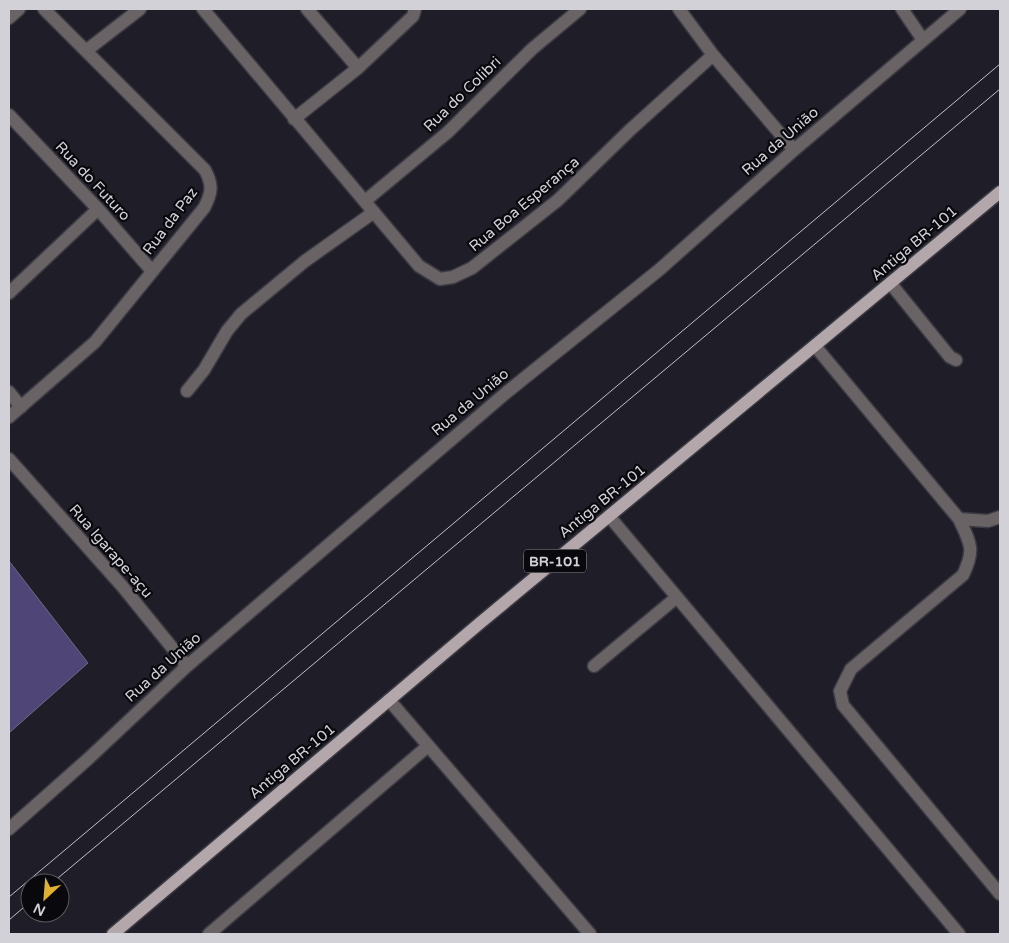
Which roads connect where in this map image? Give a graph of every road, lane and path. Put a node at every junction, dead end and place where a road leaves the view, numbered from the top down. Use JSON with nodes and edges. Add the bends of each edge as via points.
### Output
{"nodes":[{"id":1,"x":19,"y":9,"type":"edge"},
{"id":2,"x":44,"y":9,"type":"edge"},
{"id":3,"x":140,"y":9,"type":"edge"},
{"id":4,"x":203,"y":9,"type":"edge"},
{"id":5,"x":307,"y":9,"type":"edge"},
{"id":6,"x":416,"y":9,"type":"edge"},
{"id":7,"x":580,"y":9,"type":"edge"},
{"id":8,"x":679,"y":9,"type":"edge"},
{"id":9,"x":902,"y":9,"type":"edge"},
{"id":10,"x":960,"y":9,"type":"edge"},
{"id":11,"x":9,"y":18,"type":"edge"},
{"id":12,"x":923,"y":40,"type":"junction"},
{"id":13,"x":87,"y":50,"type":"junction"},
{"id":14,"x":713,"y":56,"type":"junction"},
{"id":15,"x":358,"y":68,"type":"junction"},
{"id":16,"x":9,"y":115,"type":"edge"},
{"id":17,"x":294,"y":119,"type":"junction"},
{"id":18,"x":794,"y":150,"type":"junction"},
{"id":19,"x":1000,"y":192,"type":"edge"},
{"id":20,"x":365,"y":201,"type":"junction"},
{"id":21,"x":98,"y":209,"type":"junction"},
{"id":22,"x":374,"y":212,"type":"junction"},
{"id":23,"x":152,"y":271,"type":"junction"},
{"id":24,"x":891,"y":284,"type":"junction"},
{"id":25,"x":9,"y":293,"type":"edge"},
{"id":26,"x":815,"y":346,"type":"junction"},
{"id":27,"x":956,"y":360,"type":"dead end"},
{"id":28,"x":187,"y":391,"type":"dead end"},
{"id":29,"x":9,"y":392,"type":"edge"},
{"id":30,"x":22,"y":407,"type":"junction"},
{"id":31,"x":9,"y":418,"type":"edge"},
{"id":32,"x":9,"y":459,"type":"edge"},
{"id":33,"x":609,"y":516,"type":"junction"},
{"id":34,"x":1000,"y":517,"type":"edge"},
{"id":35,"x":959,"y":519,"type":"junction"},
{"id":36,"x":678,"y":597,"type":"junction"},
{"id":37,"x":187,"y":666,"type":"junction"},
{"id":38,"x":594,"y":666,"type":"dead end"},
{"id":39,"x":389,"y":700,"type":"junction"},
{"id":40,"x":428,"y":746,"type":"junction"},
{"id":41,"x":9,"y":829,"type":"edge"},
{"id":42,"x":1000,"y":894,"type":"edge"},
{"id":43,"x":113,"y":934,"type":"edge"},
{"id":44,"x":209,"y":934,"type":"edge"},
{"id":45,"x":590,"y":934,"type":"edge"},
{"id":46,"x":958,"y":934,"type":"edge"}],
"edges":[{"from":1,"to":11,"type":"street"},
{"from":2,"to":13,"type":"street","name":"Rua da Paz"},
{"from":3,"to":13,"type":"street"},
{"from":4,"to":17,"type":"street"},
{"from":5,"to":15,"type":"street"},
{"from":6,"to":15,"type":"street","via":[[413,16]]},
{"from":7,"to":20,"type":"street","name":"Rua do Colibri","via":[[532,49],[448,132]]},
{"from":8,"to":14,"type":"street"},
{"from":9,"to":12,"type":"street"},
{"from":10,"to":12,"type":"street","name":"Rua da União"},
{"from":12,"to":18,"type":"street","name":"Rua da União"},
{"from":13,"to":23,"type":"street","name":"Rua da Paz","via":[[205,170],[211,181],[211,194],[204,208]]},
{"from":14,"to":18,"type":"street"},
{"from":14,"to":22,"type":"street","name":"Rua Boa Esperança","via":[[558,200],[472,268],[453,277],[440,279],[419,266]]},
{"from":15,"to":17,"type":"street"},
{"from":16,"to":21,"type":"street","name":"Rua do Futuro"},
{"from":17,"to":20,"type":"street","name":"Rua Boa Esperança"},
{"from":18,"to":37,"type":"street","name":"Rua da União","via":[[659,270],[507,392]]},
{"from":19,"to":24,"type":"main road","name":"Antiga BR-101","number":"BR-101"},
{"from":20,"to":22,"type":"street","name":"Rua Boa Esperança"},
{"from":21,"to":23,"type":"street","name":"Rua do Futuro"},
{"from":21,"to":25,"type":"street"},
{"from":22,"to":28,"type":"street","via":[[305,261],[240,314]]},
{"from":23,"to":30,"type":"street","name":"Rua da Paz","via":[[95,342]]},
{"from":24,"to":26,"type":"main road","name":"Antiga BR-101","number":"BR-101"},
{"from":24,"to":27,"type":"street","via":[[950,357]]},
{"from":26,"to":33,"type":"main road","name":"Antiga BR-101","number":"BR-101"},
{"from":26,"to":35,"type":"street"},
{"from":29,"to":30,"type":"street"},
{"from":30,"to":31,"type":"street","name":"Rua da Paz"},
{"from":32,"to":37,"type":"street","name":"Rua Igarape-açu","via":[[122,586]]},
{"from":33,"to":36,"type":"street"},
{"from":33,"to":39,"type":"main road","name":"Antiga BR-101","number":"BR-101"},
{"from":34,"to":35,"type":"street","via":[[988,521]]},
{"from":35,"to":42,"type":"street","via":[[971,544],[971,558],[963,575],[851,669],[840,691],[843,705]]},
{"from":36,"to":38,"type":"street"},
{"from":36,"to":46,"type":"street"},
{"from":37,"to":41,"type":"street","name":"Rua da União"},
{"from":39,"to":40,"type":"street"},
{"from":39,"to":43,"type":"main road","name":"Antiga BR-101","number":"BR-101"},
{"from":40,"to":44,"type":"street"},
{"from":40,"to":45,"type":"street"}]}
